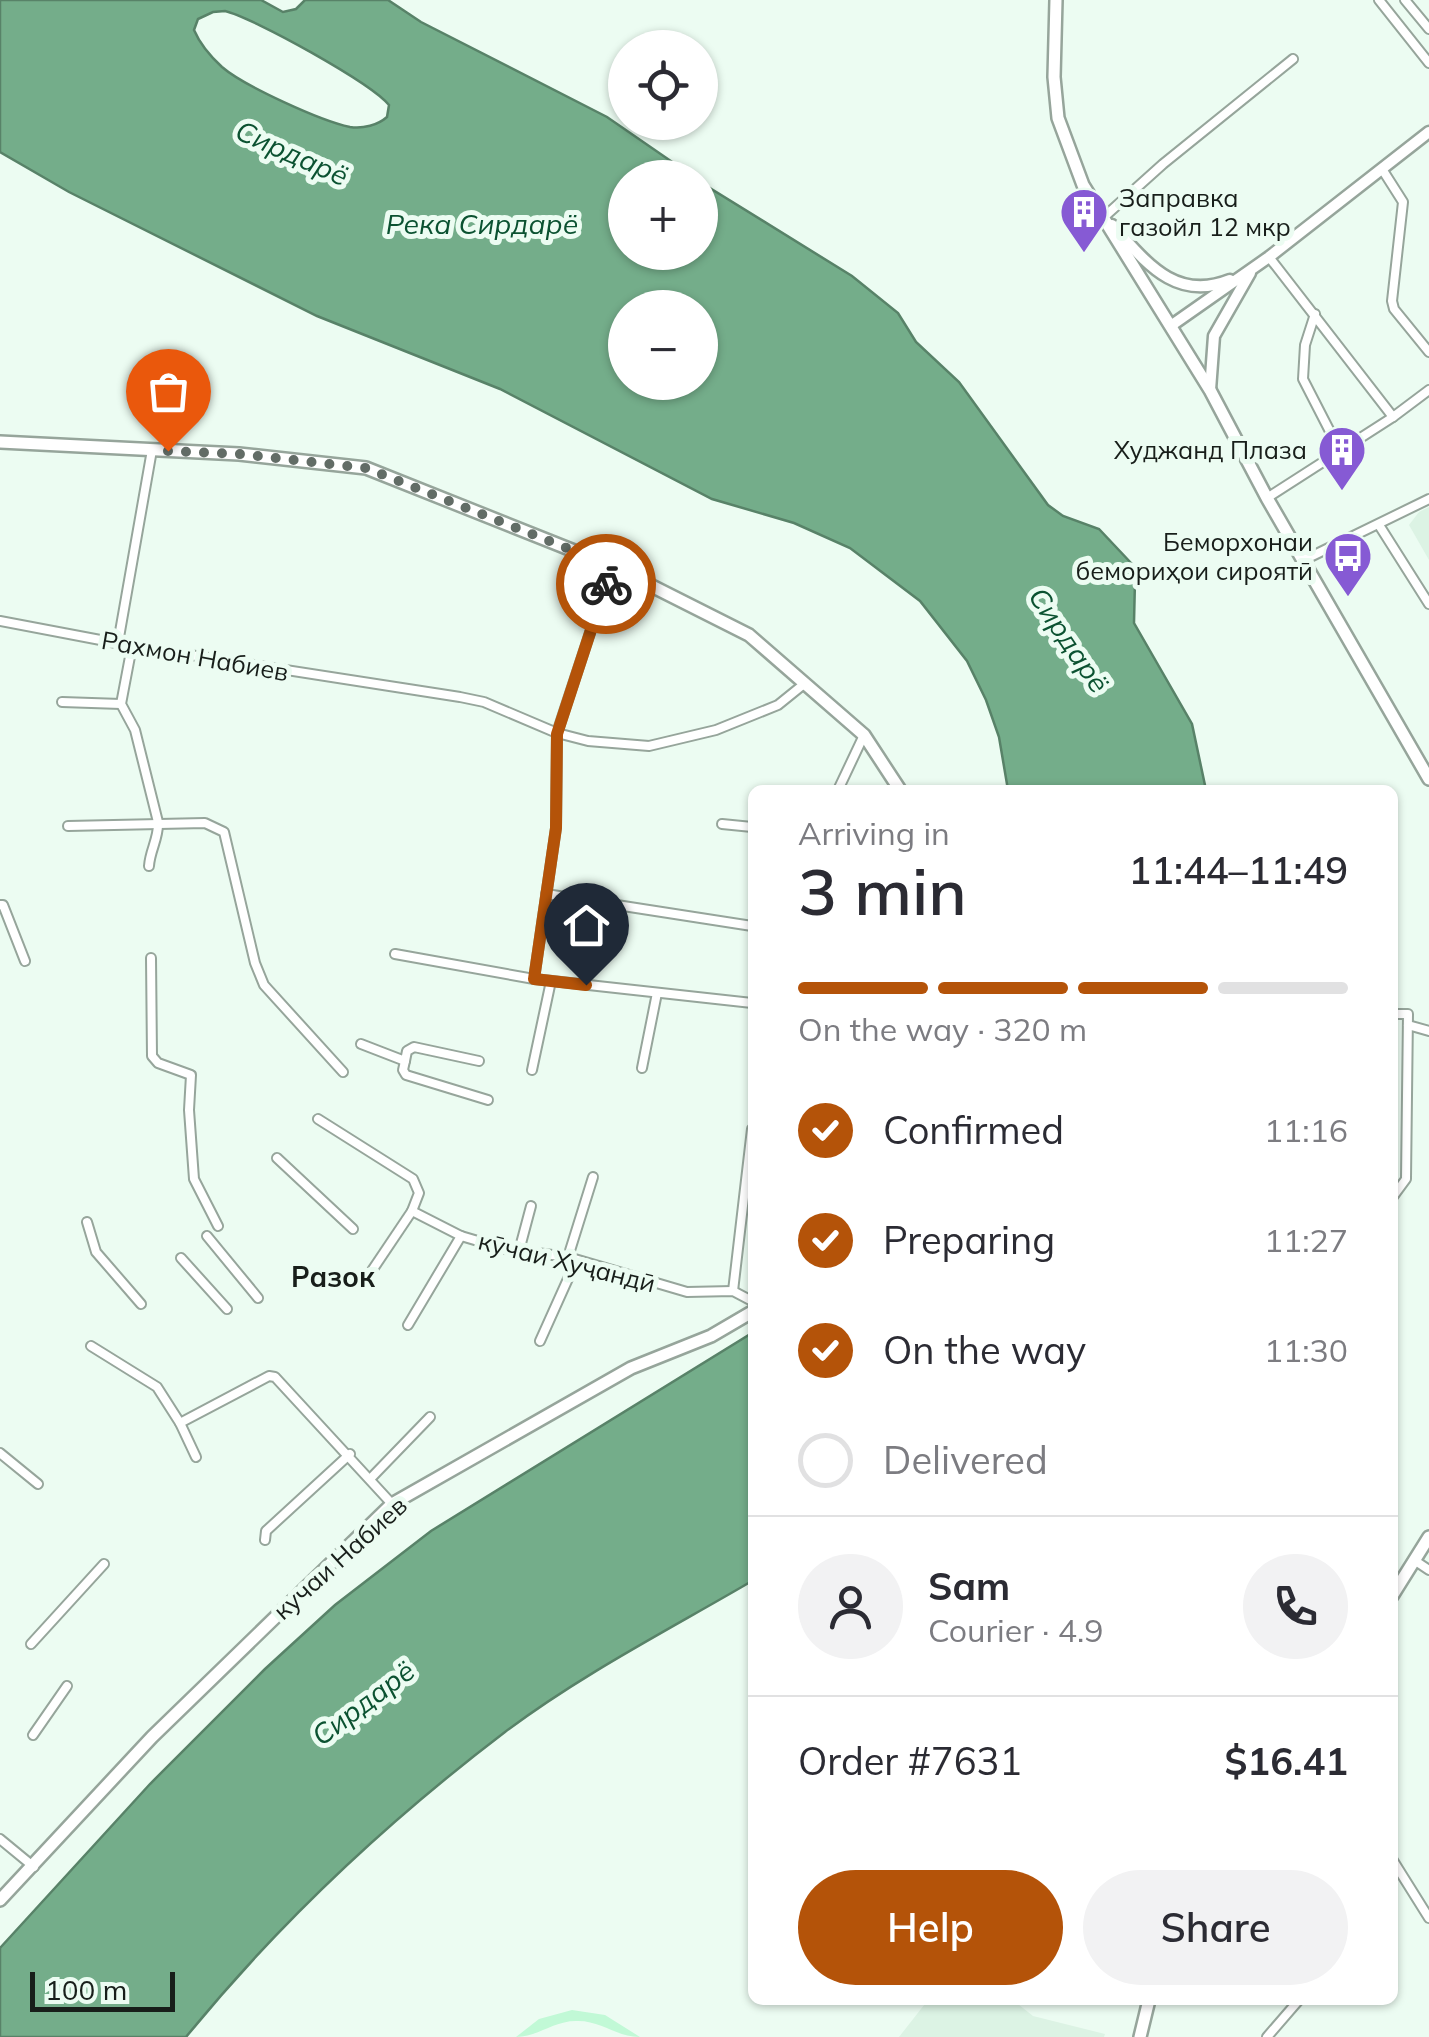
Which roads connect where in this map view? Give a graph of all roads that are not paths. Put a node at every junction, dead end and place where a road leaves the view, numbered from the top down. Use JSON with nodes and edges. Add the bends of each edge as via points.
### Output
{"nodes":[{"id":1,"x":1056,"y":0,"type":"edge"},
{"id":2,"x":1379,"y":0,"type":"edge"},
{"id":3,"x":1405,"y":0,"type":"edge"},
{"id":4,"x":1429,"y":29,"type":"edge"},
{"id":5,"x":1293,"y":59,"type":"dead end"},
{"id":6,"x":1429,"y":63,"type":"edge"},
{"id":7,"x":1429,"y":132,"type":"edge"},
{"id":8,"x":1382,"y":169,"type":"junction"},
{"id":9,"x":1104,"y":217,"type":"junction"},
{"id":10,"x":1269,"y":257,"type":"junction"},
{"id":11,"x":1254,"y":268,"type":"junction"},
{"id":12,"x":1314,"y":314,"type":"junction"},
{"id":13,"x":1172,"y":325,"type":"junction"},
{"id":14,"x":1429,"y":352,"type":"edge"},
{"id":15,"x":1210,"y":390,"type":"junction"},
{"id":16,"x":1429,"y":390,"type":"edge"},
{"id":17,"x":1394,"y":417,"type":"junction"},
{"id":18,"x":0,"y":442,"type":"edge"},
{"id":19,"x":152,"y":450,"type":"junction"},
{"id":20,"x":1340,"y":451,"type":"junction"},
{"id":21,"x":1267,"y":498,"type":"junction"},
{"id":22,"x":1429,"y":499,"type":"edge"},
{"id":23,"x":1380,"y":524,"type":"junction"},
{"id":24,"x":1304,"y":560,"type":"junction"},
{"id":25,"x":612,"y":566,"type":"junction"},
{"id":26,"x":1429,"y":604,"type":"edge"},
{"id":27,"x":0,"y":621,"type":"edge"},
{"id":28,"x":118,"y":644,"type":"junction"},
{"id":29,"x":132,"y":646,"type":"junction"},
{"id":30,"x":804,"y":684,"type":"junction"},
{"id":31,"x":62,"y":702,"type":"dead end"},
{"id":32,"x":121,"y":704,"type":"junction"},
{"id":33,"x":557,"y":734,"type":"junction"},
{"id":34,"x":864,"y":735,"type":"junction"},
{"id":35,"x":1429,"y":779,"type":"edge"},
{"id":36,"x":840,"y":785,"type":"edge"},
{"id":37,"x":897,"y":785,"type":"edge"},
{"id":38,"x":158,"y":822,"type":"junction"},
{"id":39,"x":722,"y":824,"type":"dead end"},
{"id":40,"x":68,"y":826,"type":"dead end"},
{"id":41,"x":748,"y":826,"type":"edge"},
{"id":42,"x":149,"y":866,"type":"dead end"},
{"id":43,"x":546,"y":894,"type":"junction"},
{"id":44,"x":0,"y":904,"type":"edge"},
{"id":45,"x":748,"y":925,"type":"edge"},
{"id":46,"x":395,"y":954,"type":"dead end"},
{"id":47,"x":150,"y":958,"type":"dead end"},
{"id":48,"x":25,"y":961,"type":"dead end"},
{"id":49,"x":534,"y":979,"type":"junction"},
{"id":50,"x":551,"y":982,"type":"junction"},
{"id":51,"x":657,"y":993,"type":"junction"},
{"id":52,"x":748,"y":1003,"type":"edge"},
{"id":53,"x":1398,"y":1014,"type":"edge"},
{"id":54,"x":1408,"y":1025,"type":"junction"},
{"id":55,"x":1429,"y":1031,"type":"edge"},
{"id":56,"x":361,"y":1044,"type":"dead end"},
{"id":57,"x":405,"y":1061,"type":"junction"},
{"id":58,"x":480,"y":1062,"type":"dead end"},
{"id":59,"x":642,"y":1068,"type":"dead end"},
{"id":60,"x":532,"y":1070,"type":"dead end"},
{"id":61,"x":343,"y":1072,"type":"dead end"},
{"id":62,"x":488,"y":1100,"type":"dead end"},
{"id":63,"x":318,"y":1119,"type":"dead end"},
{"id":64,"x":277,"y":1158,"type":"dead end"},
{"id":65,"x":748,"y":1163,"type":"edge"},
{"id":66,"x":592,"y":1177,"type":"dead end"},
{"id":67,"x":1398,"y":1190,"type":"edge"},
{"id":68,"x":531,"y":1206,"type":"dead end"},
{"id":69,"x":412,"y":1211,"type":"junction"},
{"id":70,"x":87,"y":1222,"type":"dead end"},
{"id":71,"x":218,"y":1226,"type":"dead end"},
{"id":72,"x":353,"y":1229,"type":"dead end"},
{"id":73,"x":207,"y":1236,"type":"dead end"},
{"id":74,"x":462,"y":1236,"type":"junction"},
{"id":75,"x":518,"y":1250,"type":"junction"},
{"id":76,"x":181,"y":1258,"type":"dead end"},
{"id":77,"x":572,"y":1259,"type":"junction"},
{"id":78,"x":367,"y":1278,"type":"dead end"},
{"id":79,"x":733,"y":1291,"type":"junction"},
{"id":80,"x":258,"y":1298,"type":"dead end"},
{"id":81,"x":748,"y":1299,"type":"edge"},
{"id":82,"x":142,"y":1304,"type":"dead end"},
{"id":83,"x":228,"y":1310,"type":"dead end"},
{"id":84,"x":748,"y":1314,"type":"edge"},
{"id":85,"x":408,"y":1326,"type":"dead end"},
{"id":86,"x":540,"y":1341,"type":"dead end"},
{"id":87,"x":91,"y":1346,"type":"dead end"},
{"id":88,"x":430,"y":1417,"type":"dead end"},
{"id":89,"x":180,"y":1423,"type":"junction"},
{"id":90,"x":0,"y":1453,"type":"edge"},
{"id":91,"x":350,"y":1454,"type":"junction"},
{"id":92,"x":196,"y":1457,"type":"dead end"},
{"id":93,"x":371,"y":1478,"type":"junction"},
{"id":94,"x":38,"y":1484,"type":"dead end"},
{"id":95,"x":392,"y":1504,"type":"junction"},
{"id":96,"x":1429,"y":1537,"type":"edge"},
{"id":97,"x":265,"y":1540,"type":"dead end"},
{"id":98,"x":1414,"y":1560,"type":"junction"},
{"id":99,"x":104,"y":1564,"type":"dead end"},
{"id":100,"x":1429,"y":1570,"type":"edge"},
{"id":101,"x":1398,"y":1586,"type":"edge"},
{"id":102,"x":32,"y":1644,"type":"dead end"},
{"id":103,"x":66,"y":1686,"type":"dead end"},
{"id":104,"x":34,"y":1734,"type":"dead end"},
{"id":105,"x":0,"y":1838,"type":"edge"},
{"id":106,"x":34,"y":1867,"type":"junction"},
{"id":107,"x":1398,"y":1868,"type":"edge"},
{"id":108,"x":0,"y":1900,"type":"edge"},
{"id":109,"x":1429,"y":1918,"type":"edge"},
{"id":110,"x":1147,"y":2005,"type":"edge"},
{"id":111,"x":1295,"y":2005,"type":"edge"},
{"id":112,"x":1140,"y":2037,"type":"edge"},
{"id":113,"x":1268,"y":2037,"type":"edge"}],
"edges":[{"from":1,"to":9,"type":"main road","via":[[1058,118],[1083,185]]},
{"from":2,"to":6,"type":"street"},
{"from":3,"to":4,"type":"street"},
{"from":5,"to":9,"type":"street"},
{"from":7,"to":8,"type":"street"},
{"from":8,"to":10,"type":"street"},
{"from":8,"to":14,"type":"street","via":[[1403,202],[1392,302]]},
{"from":9,"to":11,"type":"street","via":[[1148,265],[1183,285],[1213,286]]},
{"from":9,"to":13,"type":"main road"},
{"from":10,"to":11,"type":"street"},
{"from":10,"to":12,"type":"street"},
{"from":11,"to":13,"type":"street"},
{"from":11,"to":15,"type":"street","via":[[1214,336]]},
{"from":12,"to":17,"type":"street"},
{"from":12,"to":20,"type":"street","via":[[1303,379]]},
{"from":13,"to":15,"type":"main road"},
{"from":15,"to":21,"type":"main road"},
{"from":16,"to":17,"type":"street"},
{"from":17,"to":20,"type":"street"},
{"from":18,"to":19,"type":"main road"},
{"from":19,"to":25,"type":"main road","via":[[366,468]]},
{"from":19,"to":28,"type":"street"},
{"from":20,"to":21,"type":"street"},
{"from":21,"to":24,"type":"main road"},
{"from":22,"to":23,"type":"street"},
{"from":23,"to":24,"type":"street"},
{"from":23,"to":26,"type":"street"},
{"from":24,"to":35,"type":"main road"},
{"from":25,"to":30,"type":"main road","via":[[749,635]]},
{"from":25,"to":33,"type":"street"},
{"from":27,"to":28,"type":"street","name":"Рахмон Набиев"},
{"from":28,"to":29,"type":"street","name":"Рахмон Набиев"},
{"from":29,"to":32,"type":"street"},
{"from":29,"to":33,"type":"street","name":"Рахмон Набиев","via":[[484,702]]},
{"from":30,"to":33,"type":"street","via":[[778,705],[716,730],[648,746]]},
{"from":30,"to":34,"type":"main road"},
{"from":31,"to":32,"type":"street"},
{"from":32,"to":38,"type":"street","via":[[135,730]]},
{"from":33,"to":43,"type":"street","via":[[556,828]]},
{"from":34,"to":36,"type":"street"},
{"from":34,"to":37,"type":"main road"},
{"from":38,"to":40,"type":"street"},
{"from":38,"to":42,"type":"street"},
{"from":38,"to":61,"type":"street","via":[[205,823],[228,840],[264,984]]},
{"from":39,"to":41,"type":"street"},
{"from":43,"to":45,"type":"street"},
{"from":43,"to":49,"type":"street"},
{"from":44,"to":48,"type":"street"},
{"from":46,"to":49,"type":"street"},
{"from":47,"to":71,"type":"street","via":[[152,1056],[191,1075],[194,1178]]},
{"from":49,"to":50,"type":"street"},
{"from":50,"to":51,"type":"street"},
{"from":50,"to":60,"type":"street"},
{"from":51,"to":52,"type":"street"},
{"from":51,"to":59,"type":"street"},
{"from":53,"to":54,"type":"street","via":[[1408,1014]]},
{"from":54,"to":55,"type":"street"},
{"from":54,"to":67,"type":"street","via":[[1406,1179]]},
{"from":56,"to":57,"type":"street"},
{"from":57,"to":58,"type":"street","via":[[414,1046]]},
{"from":57,"to":62,"type":"street","via":[[406,1075]]},
{"from":63,"to":69,"type":"street","via":[[413,1179],[419,1193]]},
{"from":64,"to":72,"type":"street"},
{"from":65,"to":79,"type":"street"},
{"from":66,"to":77,"type":"street"},
{"from":68,"to":75,"type":"street"},
{"from":69,"to":74,"type":"street","name":"кӯчаи Хуҷандӣ"},
{"from":69,"to":78,"type":"street"},
{"from":70,"to":82,"type":"street","via":[[96,1252]]},
{"from":73,"to":80,"type":"street"},
{"from":74,"to":75,"type":"street","name":"кӯчаи Хуҷандӣ"},
{"from":74,"to":85,"type":"street"},
{"from":75,"to":77,"type":"street","name":"кӯчаи Хуҷандӣ"},
{"from":76,"to":83,"type":"street"},
{"from":77,"to":79,"type":"street","name":"кӯчаи Хуҷандӣ","via":[[687,1292]]},
{"from":77,"to":86,"type":"street"},
{"from":79,"to":81,"type":"street","name":"кӯчаи Хуҷандӣ"},
{"from":84,"to":95,"type":"main road","name":"кучаи Набиев","via":[[631,1368]]},
{"from":87,"to":89,"type":"street","via":[[157,1387]]},
{"from":88,"to":93,"type":"street"},
{"from":89,"to":91,"type":"street","via":[[275,1376]]},
{"from":89,"to":92,"type":"street"},
{"from":90,"to":94,"type":"street"},
{"from":91,"to":93,"type":"street"},
{"from":91,"to":97,"type":"street","via":[[266,1531]]},
{"from":93,"to":95,"type":"street"},
{"from":95,"to":106,"type":"main road","name":"кучаи Набиев","via":[[152,1737]]},
{"from":96,"to":98,"type":"main road"},
{"from":98,"to":100,"type":"street"},
{"from":98,"to":101,"type":"main road"},
{"from":99,"to":102,"type":"street"},
{"from":103,"to":104,"type":"street"},
{"from":105,"to":106,"type":"street"},
{"from":106,"to":108,"type":"main road","name":"кучаи Набиев"},
{"from":107,"to":109,"type":"street"},
{"from":110,"to":112,"type":"main road"},
{"from":111,"to":113,"type":"street"}]}
